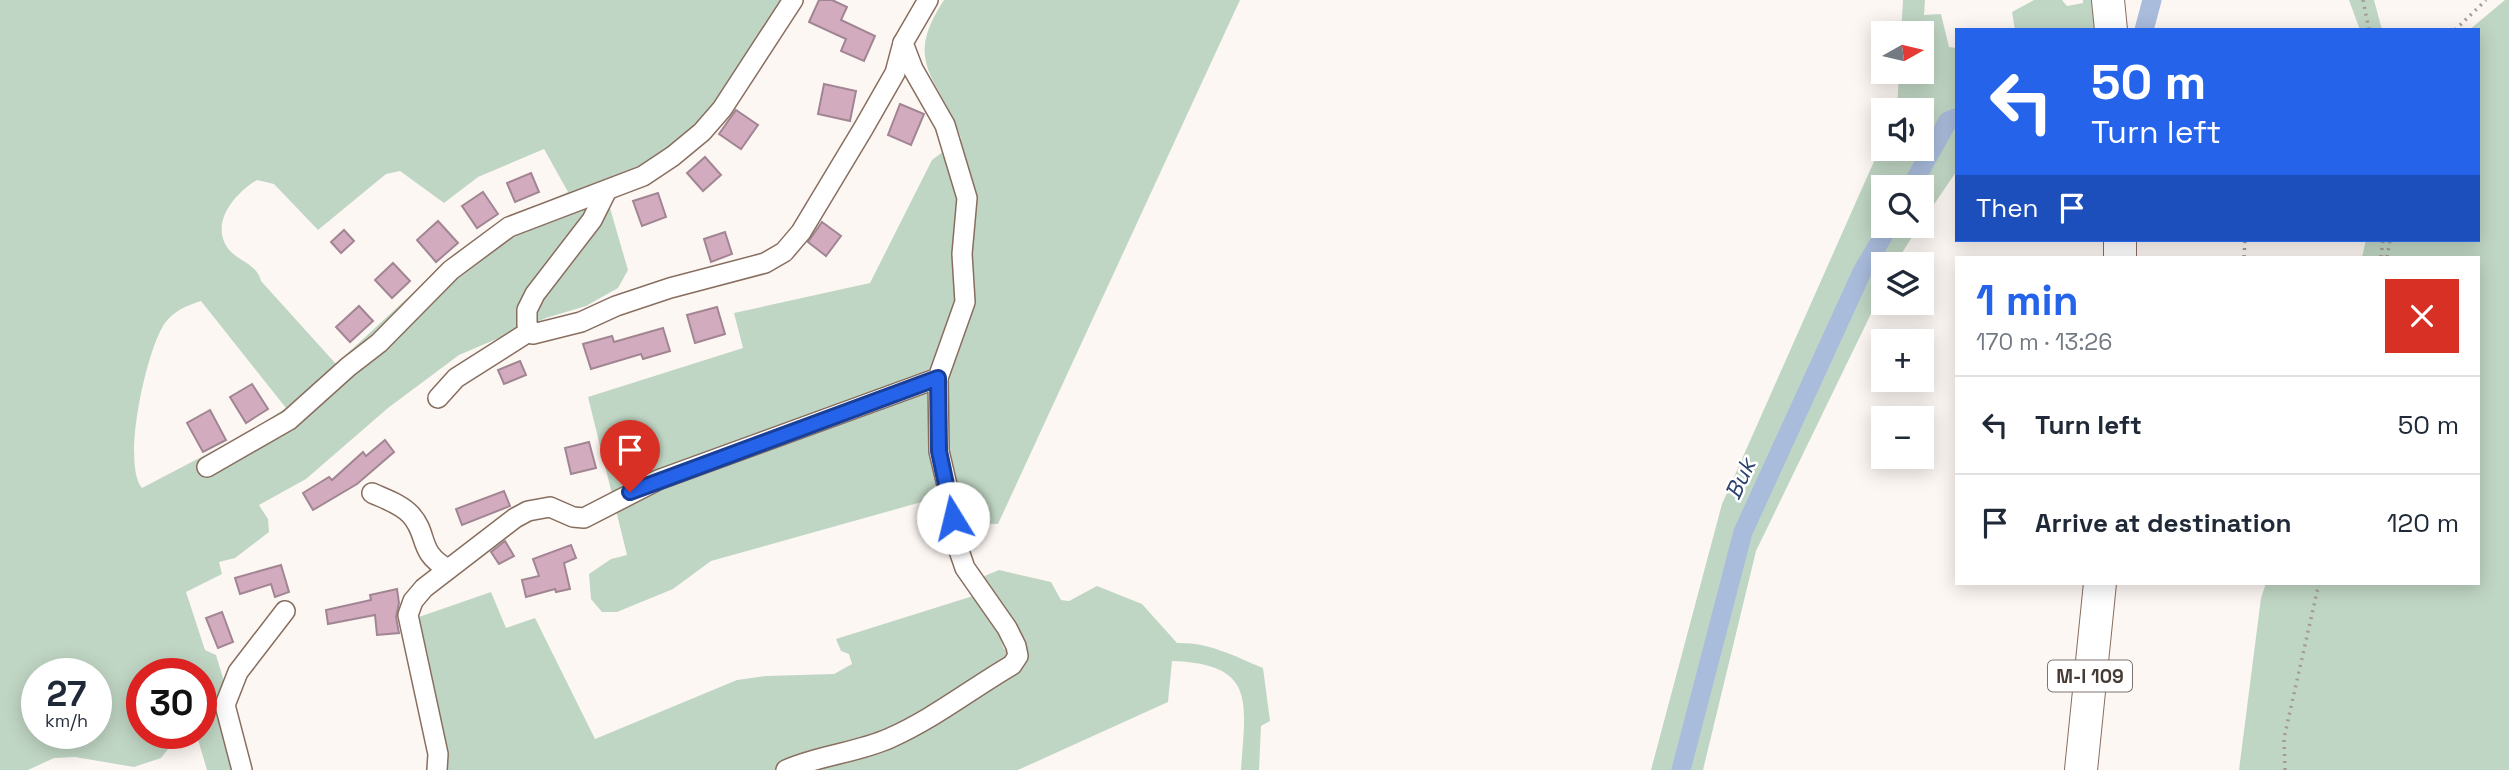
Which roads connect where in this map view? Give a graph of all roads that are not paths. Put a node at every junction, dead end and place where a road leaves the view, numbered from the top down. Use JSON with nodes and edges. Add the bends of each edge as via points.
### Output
{"nodes":[{"id":1,"x":793,"y":0,"type":"edge"},
{"id":2,"x":928,"y":0,"type":"edge"},
{"id":3,"x":2108,"y":0,"type":"edge"},
{"id":4,"x":2111,"y":28,"type":"edge"},
{"id":5,"x":903,"y":43,"type":"junction"},
{"id":6,"x":607,"y":190,"type":"junction"},
{"id":7,"x":530,"y":331,"type":"junction"},
{"id":8,"x":938,"y":378,"type":"junction"},
{"id":9,"x":438,"y":398,"type":"dead end"},
{"id":10,"x":207,"y":467,"type":"dead end"},
{"id":11,"x":372,"y":493,"type":"dead end"},
{"id":12,"x":448,"y":569,"type":"junction"},
{"id":13,"x":2100,"y":585,"type":"edge"},
{"id":14,"x":285,"y":611,"type":"dead end"},
{"id":15,"x":242,"y":770,"type":"edge"},
{"id":16,"x":437,"y":770,"type":"edge"},
{"id":17,"x":786,"y":770,"type":"edge"},
{"id":18,"x":2081,"y":770,"type":"edge"}],
"edges":[{"from":1,"to":6,"type":"street","via":[[741,83],[702,132],[643,176]]},
{"from":2,"to":5,"type":"street"},
{"from":3,"to":4,"type":"main road"},
{"from":5,"to":7,"type":"street","via":[[895,73],[801,232],[784,252],[765,263],[670,288],[581,322],[538,334]]},
{"from":5,"to":8,"type":"street","via":[[945,125],[967,198],[962,254],[965,302]]},
{"from":6,"to":7,"type":"street","via":[[592,220],[535,294],[527,310]]},
{"from":6,"to":10,"type":"street","via":[[509,227],[451,270],[379,343],[289,420]]},
{"from":7,"to":9,"type":"street","via":[[456,378]]},
{"from":8,"to":12,"type":"street","via":[[658,480],[592,516],[573,517],[550,507],[528,511]]},
{"from":8,"to":17,"type":"street","via":[[939,451],[955,539],[965,568],[1007,628],[1018,656],[1012,665],[890,738]]},
{"from":11,"to":12,"type":"street","via":[[412,516],[427,552]]},
{"from":12,"to":16,"type":"street","via":[[424,588],[408,614],[438,754]]},
{"from":13,"to":18,"type":"main road","number":"M-I 109"},
{"from":14,"to":15,"type":"street","via":[[238,672],[225,705]]}]}
